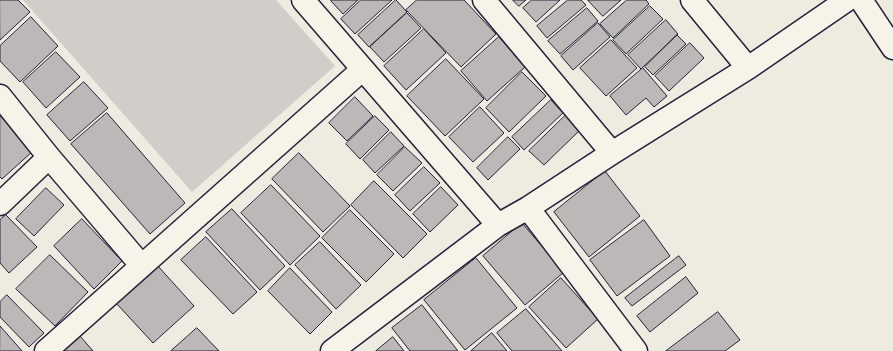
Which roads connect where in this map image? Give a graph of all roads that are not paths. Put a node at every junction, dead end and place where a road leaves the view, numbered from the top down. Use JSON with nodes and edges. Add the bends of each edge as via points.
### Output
{"nodes":[{"id":1,"x":303,"y":0,"type":"edge"},
{"id":2,"x":484,"y":0,"type":"edge"},
{"id":3,"x":847,"y":0,"type":"edge"},
{"id":4,"x":860,"y":0,"type":"edge"},
{"id":5,"x":703,"y":4,"type":"edge"},
{"id":6,"x":893,"y":48,"type":"edge"},
{"id":7,"x":748,"y":68,"type":"junction"},
{"id":8,"x":363,"y":69,"type":"junction"},
{"id":9,"x":0,"y":96,"type":"edge"},
{"id":10,"x":612,"y":153,"type":"junction"},
{"id":11,"x":49,"y":157,"type":"junction"},
{"id":12,"x":0,"y":204,"type":"edge"},
{"id":13,"x":528,"y":208,"type":"junction"},
{"id":14,"x":498,"y":225,"type":"junction"},
{"id":15,"x":142,"y":265,"type":"junction"},
{"id":16,"x":631,"y":349,"type":"edge"},
{"id":17,"x":46,"y":351,"type":"edge"},
{"id":18,"x":332,"y":351,"type":"edge"}],
"edges":[{"from":1,"to":8,"type":"street"},
{"from":2,"to":10,"type":"street"},
{"from":3,"to":7,"type":"street"},
{"from":4,"to":6,"type":"street"},
{"from":5,"to":7,"type":"street"},
{"from":7,"to":10,"type":"street"},
{"from":8,"to":14,"type":"street"},
{"from":8,"to":15,"type":"street"},
{"from":9,"to":11,"type":"street"},
{"from":10,"to":13,"type":"street"},
{"from":11,"to":12,"type":"street"},
{"from":11,"to":15,"type":"street"},
{"from":13,"to":14,"type":"street"},
{"from":13,"to":16,"type":"street"},
{"from":14,"to":18,"type":"street"},
{"from":15,"to":17,"type":"street"}]}
